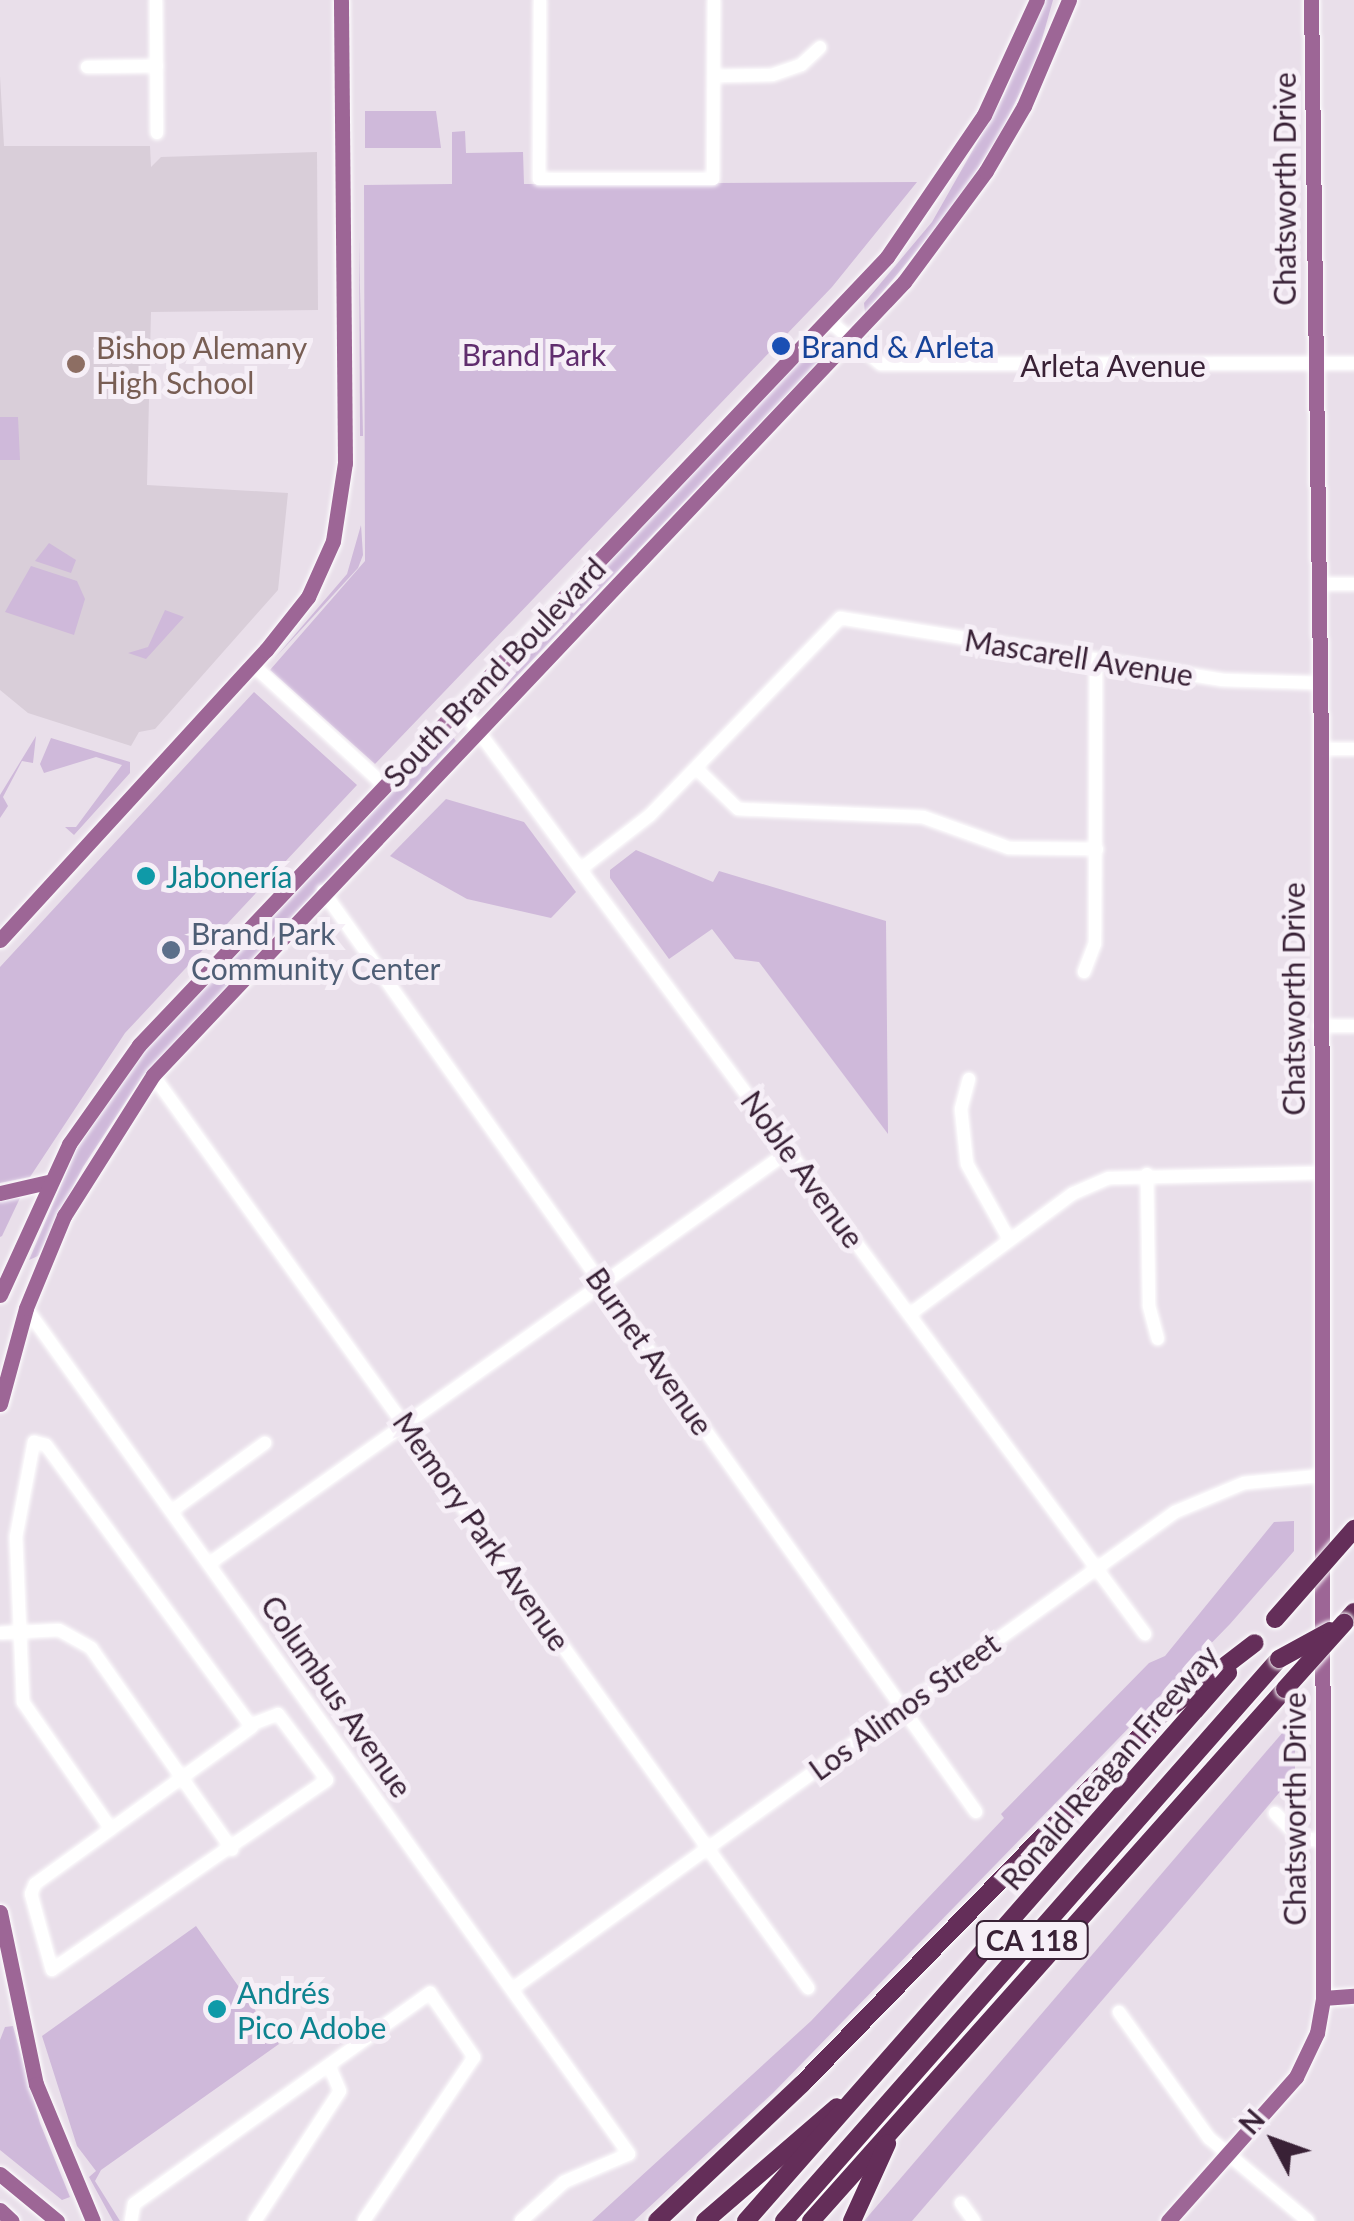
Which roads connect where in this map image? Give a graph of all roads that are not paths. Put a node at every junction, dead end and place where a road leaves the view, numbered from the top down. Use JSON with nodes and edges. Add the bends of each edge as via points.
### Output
{"nodes":[{"id":1,"x":156,"y":0,"type":"edge"},
{"id":2,"x":341,"y":0,"type":"edge"},
{"id":3,"x":540,"y":0,"type":"edge"},
{"id":4,"x":714,"y":0,"type":"edge"},
{"id":5,"x":1036,"y":0,"type":"edge"},
{"id":6,"x":1069,"y":0,"type":"edge"},
{"id":7,"x":1311,"y":0,"type":"edge"},
{"id":8,"x":820,"y":47,"type":"dead end"},
{"id":9,"x":156,"y":66,"type":"junction"},
{"id":10,"x":87,"y":68,"type":"dead end"},
{"id":11,"x":715,"y":76,"type":"junction"},
{"id":12,"x":158,"y":133,"type":"dead end"},
{"id":13,"x":828,"y":321,"type":"junction"},
{"id":14,"x":848,"y":341,"type":"junction"},
{"id":15,"x":1312,"y":363,"type":"junction"},
{"id":16,"x":1354,"y":363,"type":"edge"},
{"id":17,"x":1318,"y":584,"type":"junction"},
{"id":18,"x":1354,"y":584,"type":"edge"},
{"id":19,"x":1096,"y":660,"type":"junction"},
{"id":20,"x":253,"y":666,"type":"junction"},
{"id":21,"x":1319,"y":683,"type":"junction"},
{"id":22,"x":458,"y":705,"type":"junction"},
{"id":23,"x":479,"y":728,"type":"junction"},
{"id":24,"x":1321,"y":748,"type":"junction"},
{"id":25,"x":1354,"y":749,"type":"edge"},
{"id":26,"x":697,"y":769,"type":"junction"},
{"id":27,"x":382,"y":784,"type":"junction"},
{"id":28,"x":1097,"y":850,"type":"junction"},
{"id":29,"x":582,"y":868,"type":"junction"},
{"id":30,"x":323,"y":891,"type":"junction"},
{"id":31,"x":0,"y":940,"type":"edge"},
{"id":32,"x":1084,"y":972,"type":"dead end"},
{"id":33,"x":1320,"y":1026,"type":"junction"},
{"id":34,"x":1354,"y":1026,"type":"edge"},
{"id":35,"x":153,"y":1075,"type":"junction"},
{"id":36,"x":969,"y":1079,"type":"dead end"},
{"id":37,"x":789,"y":1152,"type":"junction"},
{"id":38,"x":1147,"y":1174,"type":"junction"},
{"id":39,"x":1320,"y":1174,"type":"junction"},
{"id":40,"x":48,"y":1182,"type":"junction"},
{"id":41,"x":0,"y":1192,"type":"edge"},
{"id":42,"x":1009,"y":1239,"type":"junction"},
{"id":43,"x":3,"y":1274,"type":"edge"},
{"id":44,"x":603,"y":1284,"type":"junction"},
{"id":45,"x":0,"y":1295,"type":"edge"},
{"id":46,"x":26,"y":1308,"type":"junction"},
{"id":47,"x":910,"y":1314,"type":"junction"},
{"id":48,"x":1158,"y":1339,"type":"dead end"},
{"id":49,"x":0,"y":1404,"type":"edge"},
{"id":50,"x":407,"y":1426,"type":"junction"},
{"id":51,"x":265,"y":1443,"type":"dead end"},
{"id":52,"x":1318,"y":1476,"type":"junction"},
{"id":53,"x":173,"y":1510,"type":"junction"},
{"id":54,"x":1354,"y":1529,"type":"edge"},
{"id":55,"x":210,"y":1563,"type":"junction"},
{"id":56,"x":1097,"y":1568,"type":"junction"},
{"id":57,"x":1349,"y":1617,"type":"edge"},
{"id":58,"x":0,"y":1633,"type":"edge"},
{"id":59,"x":16,"y":1633,"type":"junction"},
{"id":60,"x":1145,"y":1634,"type":"dead end"},
{"id":61,"x":1255,"y":1643,"type":"junction"},
{"id":62,"x":902,"y":1707,"type":"junction"},
{"id":63,"x":1198,"y":1707,"type":"junction"},
{"id":64,"x":252,"y":1727,"type":"junction"},
{"id":65,"x":183,"y":1779,"type":"junction"},
{"id":66,"x":976,"y":1812,"type":"dead end"},
{"id":67,"x":1275,"y":1813,"type":"dead end"},
{"id":68,"x":111,"y":1829,"type":"junction"},
{"id":69,"x":1322,"y":1842,"type":"junction"},
{"id":70,"x":708,"y":1848,"type":"junction"},
{"id":71,"x":232,"y":1849,"type":"junction"},
{"id":72,"x":0,"y":1902,"type":"edge"},
{"id":73,"x":0,"y":1912,"type":"edge"},
{"id":74,"x":0,"y":1964,"type":"edge"},
{"id":75,"x":808,"y":1988,"type":"dead end"},
{"id":76,"x":512,"y":1989,"type":"junction"},
{"id":77,"x":1354,"y":1996,"type":"edge"},
{"id":78,"x":1322,"y":1998,"type":"junction"},
{"id":79,"x":1119,"y":2012,"type":"dead end"},
{"id":80,"x":329,"y":2065,"type":"junction"},
{"id":81,"x":862,"y":2089,"type":"junction"},
{"id":82,"x":892,"y":2132,"type":"junction"},
{"id":83,"x":1229,"y":2152,"type":"junction"},
{"id":84,"x":0,"y":2174,"type":"edge"},
{"id":85,"x":961,"y":2202,"type":"dead end"},
{"id":86,"x":0,"y":2210,"type":"edge"},
{"id":87,"x":130,"y":2215,"type":"edge"},
{"id":88,"x":12,"y":2221,"type":"edge"},
{"id":89,"x":57,"y":2221,"type":"edge"},
{"id":90,"x":92,"y":2221,"type":"edge"},
{"id":91,"x":255,"y":2221,"type":"edge"},
{"id":92,"x":364,"y":2221,"type":"edge"},
{"id":93,"x":521,"y":2221,"type":"edge"},
{"id":94,"x":657,"y":2221,"type":"edge"},
{"id":95,"x":706,"y":2221,"type":"edge"},
{"id":96,"x":746,"y":2221,"type":"edge"},
{"id":97,"x":772,"y":2221,"type":"edge"},
{"id":98,"x":784,"y":2221,"type":"edge"},
{"id":99,"x":812,"y":2221,"type":"edge"},
{"id":100,"x":852,"y":2221,"type":"edge"},
{"id":101,"x":974,"y":2221,"type":"edge"},
{"id":102,"x":1168,"y":2221,"type":"edge"},
{"id":103,"x":1308,"y":2221,"type":"edge"}],
"edges":[{"from":1,"to":9,"type":"street"},
{"from":2,"to":20,"type":"main road","via":[[343,490],[332,541],[308,597]]},
{"from":3,"to":11,"type":"street","via":[[539,178],[713,179]]},
{"from":4,"to":11,"type":"street"},
{"from":5,"to":13,"type":"main road","name":"South Brand Boulevard","via":[[1000,84],[949,174]]},
{"from":6,"to":14,"type":"main road","name":"South Brand Boulevard","via":[[1024,106],[986,171],[936,242]]},
{"from":7,"to":15,"type":"main road","name":"Chatsworth Drive"},
{"from":8,"to":11,"type":"street","via":[[801,65],[772,75]]},
{"from":9,"to":10,"type":"street"},
{"from":9,"to":12,"type":"street"},
{"from":13,"to":14,"type":"street","name":"Arleta Avenue"},
{"from":13,"to":22,"type":"main road","name":"South Brand Boulevard"},
{"from":14,"to":15,"type":"street","name":"Arleta Avenue","via":[[881,364]]},
{"from":14,"to":23,"type":"main road","name":"South Brand Boulevard"},
{"from":15,"to":16,"type":"street","name":"Arleta Avenue"},
{"from":15,"to":17,"type":"main road","name":"Chatsworth Drive"},
{"from":17,"to":18,"type":"street"},
{"from":17,"to":21,"type":"main road","name":"Chatsworth Drive"},
{"from":19,"to":21,"type":"street","name":"Mascarell Avenue","via":[[1223,680]]},
{"from":19,"to":26,"type":"street","name":"Mascarell Avenue","via":[[840,618]]},
{"from":19,"to":28,"type":"street"},
{"from":20,"to":27,"type":"street"},
{"from":20,"to":31,"type":"main road"},
{"from":21,"to":24,"type":"main road","name":"Chatsworth Drive"},
{"from":22,"to":23,"type":"street","name":"Noble Avenue"},
{"from":22,"to":27,"type":"main road","name":"South Brand Boulevard"},
{"from":23,"to":29,"type":"street","name":"Noble Avenue"},
{"from":23,"to":30,"type":"main road","name":"South Brand Boulevard"},
{"from":24,"to":25,"type":"street"},
{"from":24,"to":33,"type":"main road","name":"Chatsworth Drive"},
{"from":26,"to":28,"type":"street","via":[[738,809],[923,817],[1009,848]]},
{"from":26,"to":29,"type":"street"},
{"from":27,"to":40,"type":"main road","name":"South Brand Boulevard","via":[[158,1021],[90,1111]]},
{"from":28,"to":32,"type":"street","via":[[1095,944]]},
{"from":29,"to":37,"type":"street","name":"Noble Avenue"},
{"from":30,"to":35,"type":"main road","name":"South Brand Boulevard"},
{"from":30,"to":44,"type":"street","name":"Burnet Avenue"},
{"from":33,"to":34,"type":"street"},
{"from":33,"to":39,"type":"main road","name":"Chatsworth Drive"},
{"from":35,"to":46,"type":"main road","name":"South Brand Boulevard","via":[[87,1174]]},
{"from":35,"to":50,"type":"street","name":"Memory Park Avenue"},
{"from":36,"to":42,"type":"street","via":[[960,1108],[967,1164]]},
{"from":37,"to":44,"type":"street"},
{"from":37,"to":47,"type":"street","name":"Noble Avenue"},
{"from":38,"to":39,"type":"street"},
{"from":38,"to":42,"type":"street","via":[[1109,1178],[1072,1194]]},
{"from":38,"to":48,"type":"street","via":[[1149,1306]]},
{"from":39,"to":52,"type":"main road","name":"Chatsworth Drive"},
{"from":40,"to":41,"type":"main road"},
{"from":40,"to":43,"type":"main road","name":"South Brand Boulevard"},
{"from":42,"to":47,"type":"street"},
{"from":43,"to":45,"type":"main road","name":"South Brand Boulevard"},
{"from":43,"to":46,"type":"main road","name":"Columbus Avenue"},
{"from":44,"to":50,"type":"street"},
{"from":44,"to":62,"type":"street","name":"Burnet Avenue"},
{"from":46,"to":49,"type":"main road","name":"South Brand Boulevard"},
{"from":46,"to":53,"type":"street","name":"Columbus Avenue"},
{"from":47,"to":56,"type":"street","name":"Noble Avenue"},
{"from":50,"to":55,"type":"street"},
{"from":50,"to":70,"type":"street","name":"Memory Park Avenue"},
{"from":51,"to":53,"type":"street"},
{"from":52,"to":56,"type":"street","name":"Los Alimos Street","via":[[1210,1495],[1174,1512]]},
{"from":52,"to":69,"type":"main road","name":"Chatsworth Drive"},
{"from":53,"to":55,"type":"street","name":"Columbus Avenue"},
{"from":54,"to":61,"type":"highway","name":"Ronald Reagan Freeway","number":"CA 118","bridge":true},
{"from":55,"to":76,"type":"street","name":"Columbus Avenue"},
{"from":56,"to":60,"type":"street","name":"Noble Avenue"},
{"from":56,"to":62,"type":"street","name":"Los Alimos Street"},
{"from":57,"to":82,"type":"highway","number":"CA 118","bridge":true},
{"from":57,"to":98,"type":"highway","number":"CA 118","bridge":true,"via":[[1279,1660]]},
{"from":58,"to":59,"type":"street"},
{"from":59,"to":64,"type":"street","via":[[16,1538],[26,1454],[34,1442],[46,1445]]},
{"from":59,"to":65,"type":"street","via":[[59,1630],[78,1636]]},
{"from":59,"to":68,"type":"street","via":[[23,1702]]},
{"from":61,"to":63,"type":"highway","name":"Ronald Reagan Freeway","number":"CA 118"},
{"from":61,"to":94,"type":"highway","via":[[1161,1715],[802,2084]]},
{"from":62,"to":66,"type":"street","name":"Burnet Avenue"},
{"from":62,"to":70,"type":"street","name":"Los Alimos Street"},
{"from":63,"to":81,"type":"highway","name":"Ronald Reagan Freeway","number":"CA 118"},
{"from":63,"to":97,"type":"highway","number":"CA 118","via":[[1191,1748]]},
{"from":64,"to":65,"type":"street"},
{"from":64,"to":71,"type":"street","via":[[278,1714],[327,1780]]},
{"from":65,"to":68,"type":"street"},
{"from":65,"to":71,"type":"street"},
{"from":67,"to":69,"type":"street","via":[[1297,1836]]},
{"from":68,"to":71,"type":"street","via":[[35,1884],[31,1894],[52,1970]]},
{"from":69,"to":78,"type":"main road","name":"Chatsworth Drive"},
{"from":70,"to":75,"type":"street","name":"Memory Park Avenue"},
{"from":70,"to":76,"type":"street","name":"Los Alimos Street"},
{"from":72,"to":73,"type":"main road"},
{"from":73,"to":74,"type":"main road"},
{"from":73,"to":90,"type":"main road","via":[[36,2084]]},
{"from":76,"to":93,"type":"street","name":"Columbus Avenue","via":[[629,2154],[564,2182]]},
{"from":77,"to":78,"type":"main road"},
{"from":78,"to":83,"type":"main road","name":"Chatsworth Drive","via":[[1317,2032],[1296,2077]]},
{"from":79,"to":83,"type":"street","via":[[1209,2138]]},
{"from":80,"to":87,"type":"street"},
{"from":80,"to":91,"type":"street","via":[[340,2091]]},
{"from":80,"to":92,"type":"street","via":[[430,1993],[474,2057]]},
{"from":81,"to":95,"type":"highway","via":[[798,2134]]},
{"from":81,"to":96,"type":"highway","name":"Ronald Reagan Freeway","number":"CA 118"},
{"from":82,"to":99,"type":"highway","number":"CA 118"},
{"from":82,"to":100,"type":"highway"},
{"from":83,"to":102,"type":"main road","name":"Chatsworth Drive"},
{"from":83,"to":103,"type":"street"},
{"from":84,"to":89,"type":"main road"},
{"from":85,"to":101,"type":"street"},
{"from":86,"to":88,"type":"main road"}]}
